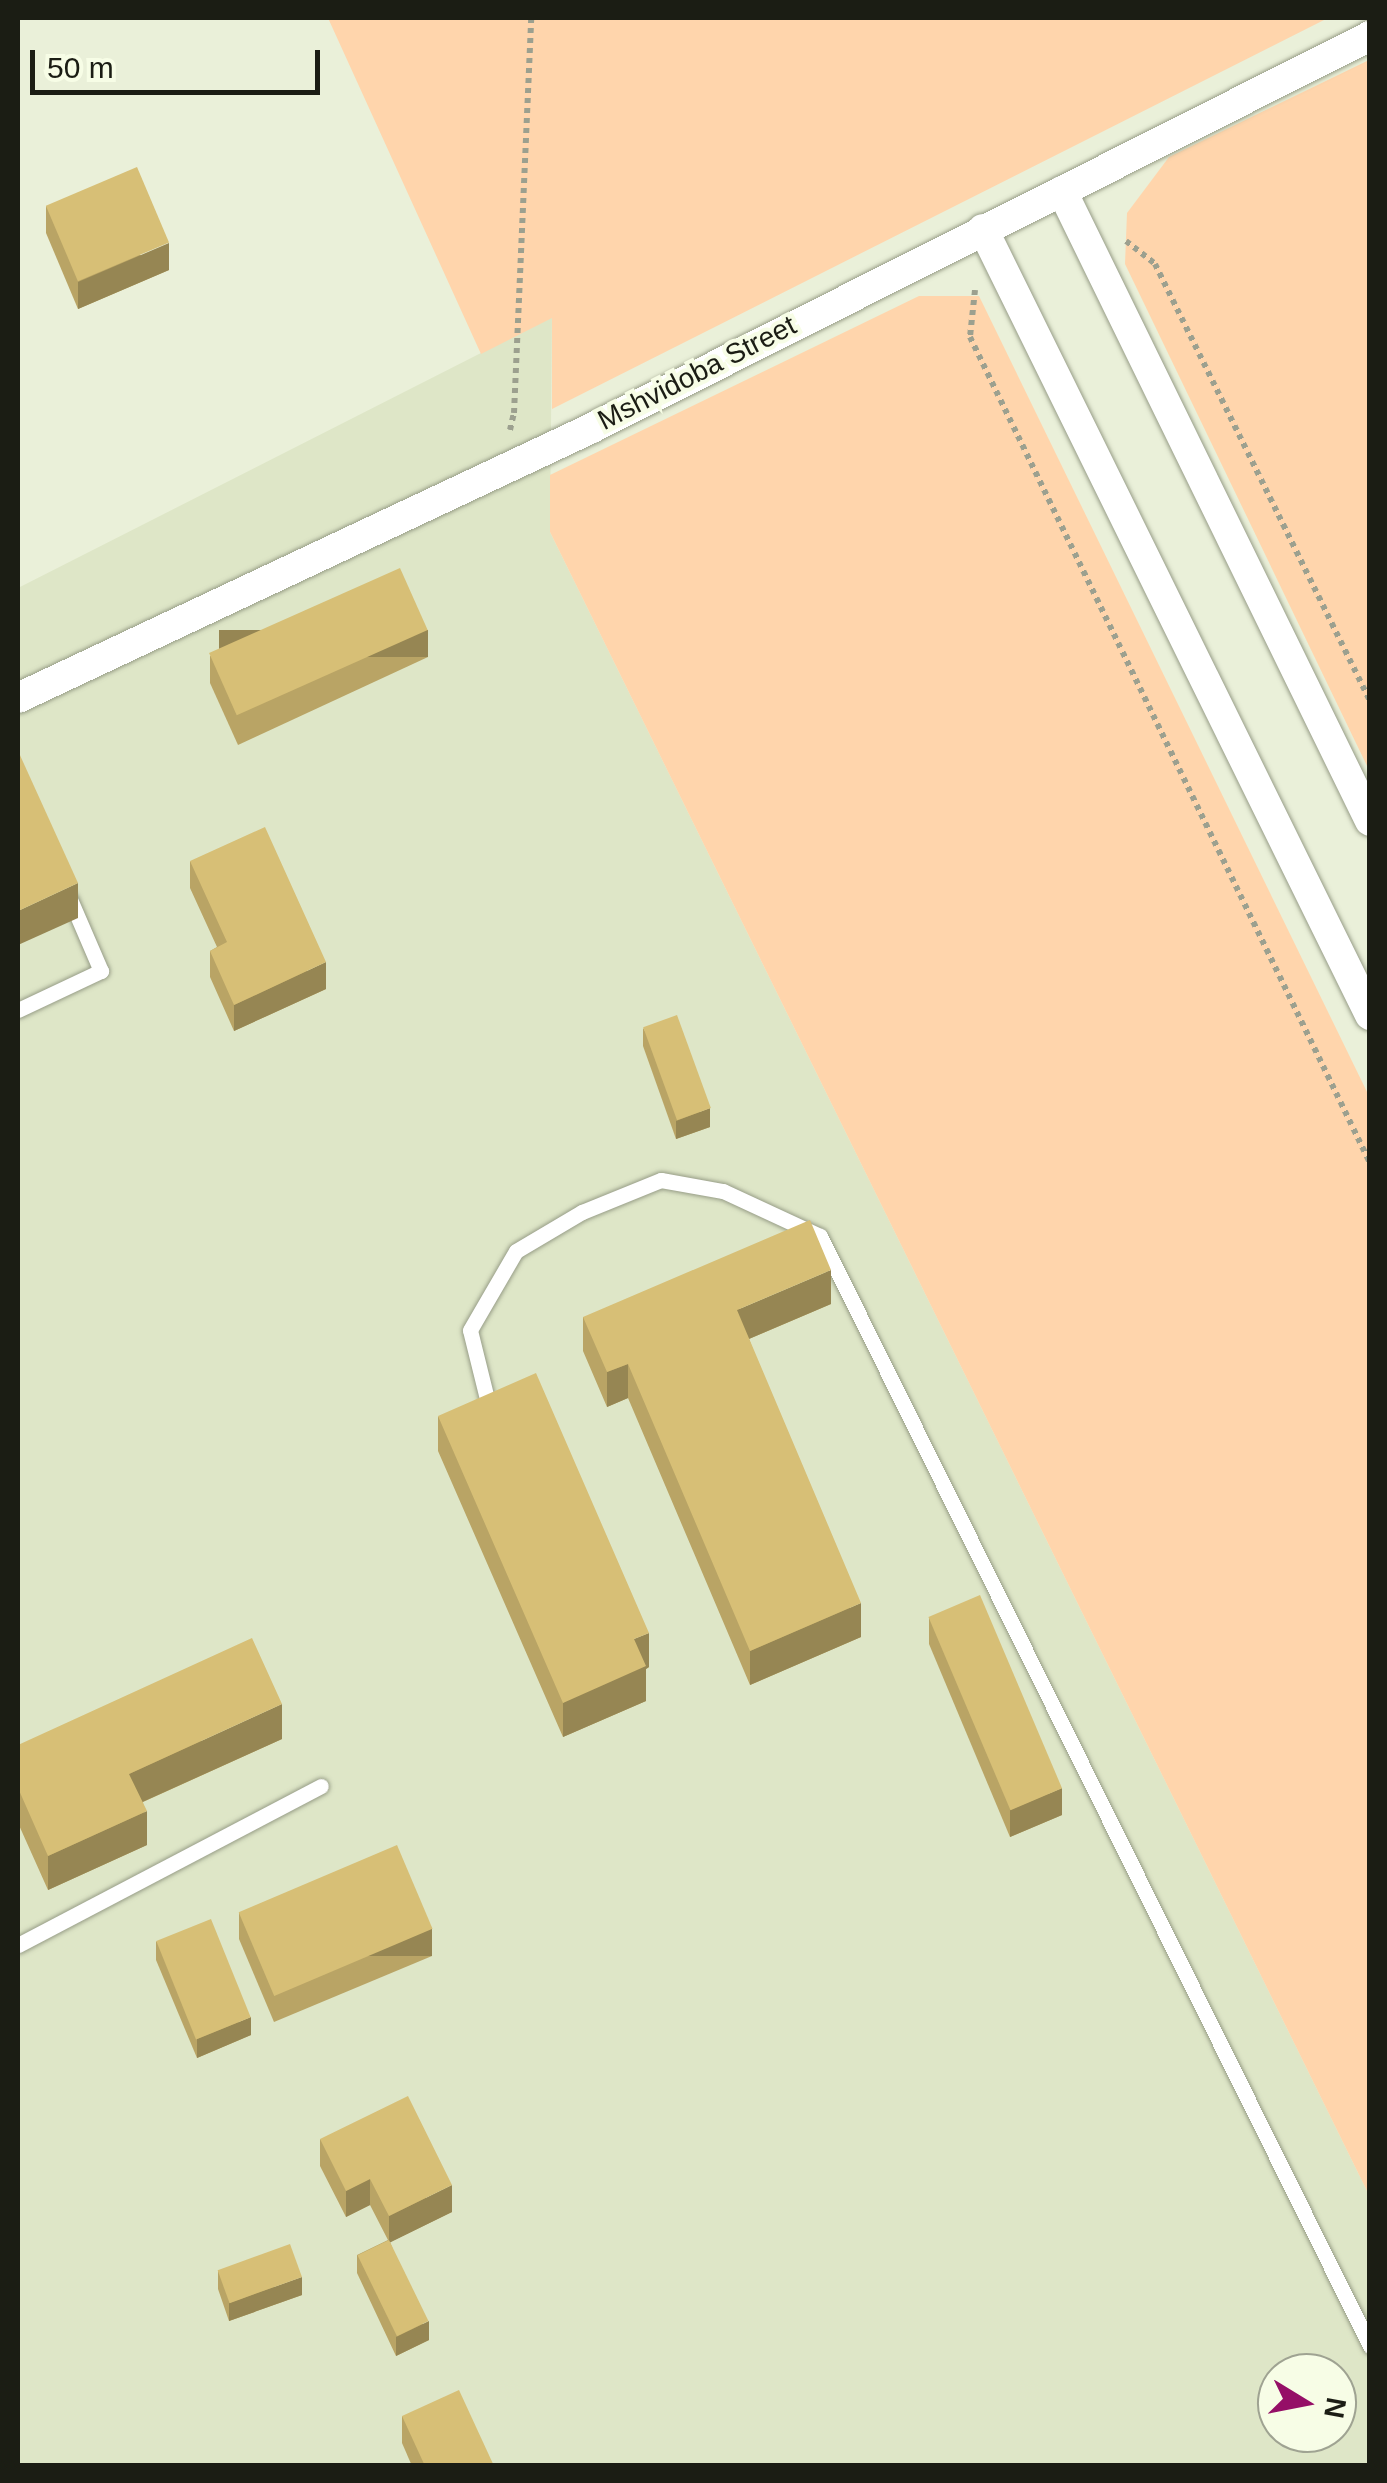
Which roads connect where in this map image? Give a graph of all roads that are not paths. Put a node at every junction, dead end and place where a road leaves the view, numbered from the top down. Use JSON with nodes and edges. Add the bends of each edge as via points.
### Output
{"nodes":[{"id":1,"x":1370,"y":36,"type":"edge"},
{"id":2,"x":1062,"y":191,"type":"junction"},
{"id":3,"x":982,"y":230,"type":"junction"},
{"id":4,"x":18,"y":698,"type":"edge"},
{"id":5,"x":1370,"y":821,"type":"edge"},
{"id":6,"x":63,"y":883,"type":"edge"},
{"id":7,"x":18,"y":1010,"type":"edge"},
{"id":8,"x":1370,"y":1014,"type":"edge"},
{"id":9,"x":491,"y":1416,"type":"edge"},
{"id":10,"x":321,"y":1786,"type":"dead end"},
{"id":11,"x":18,"y":1945,"type":"edge"},
{"id":12,"x":1370,"y":2346,"type":"edge"}],
"edges":[{"from":1,"to":2,"type":"street","name":"Mshvidoba Street"},
{"from":2,"to":3,"type":"street","name":"Mshvidoba Street"},
{"from":2,"to":5,"type":"street"},
{"from":3,"to":4,"type":"street","name":"Mshvidoba Street","via":[[498,472]]},
{"from":3,"to":8,"type":"street"},
{"from":6,"to":7,"type":"lane","via":[[101,971]]},
{"from":9,"to":12,"type":"lane","via":[[470,1330],[516,1251],[582,1212],[661,1180],[724,1191],[820,1236]]},
{"from":10,"to":11,"type":"lane"}]}
